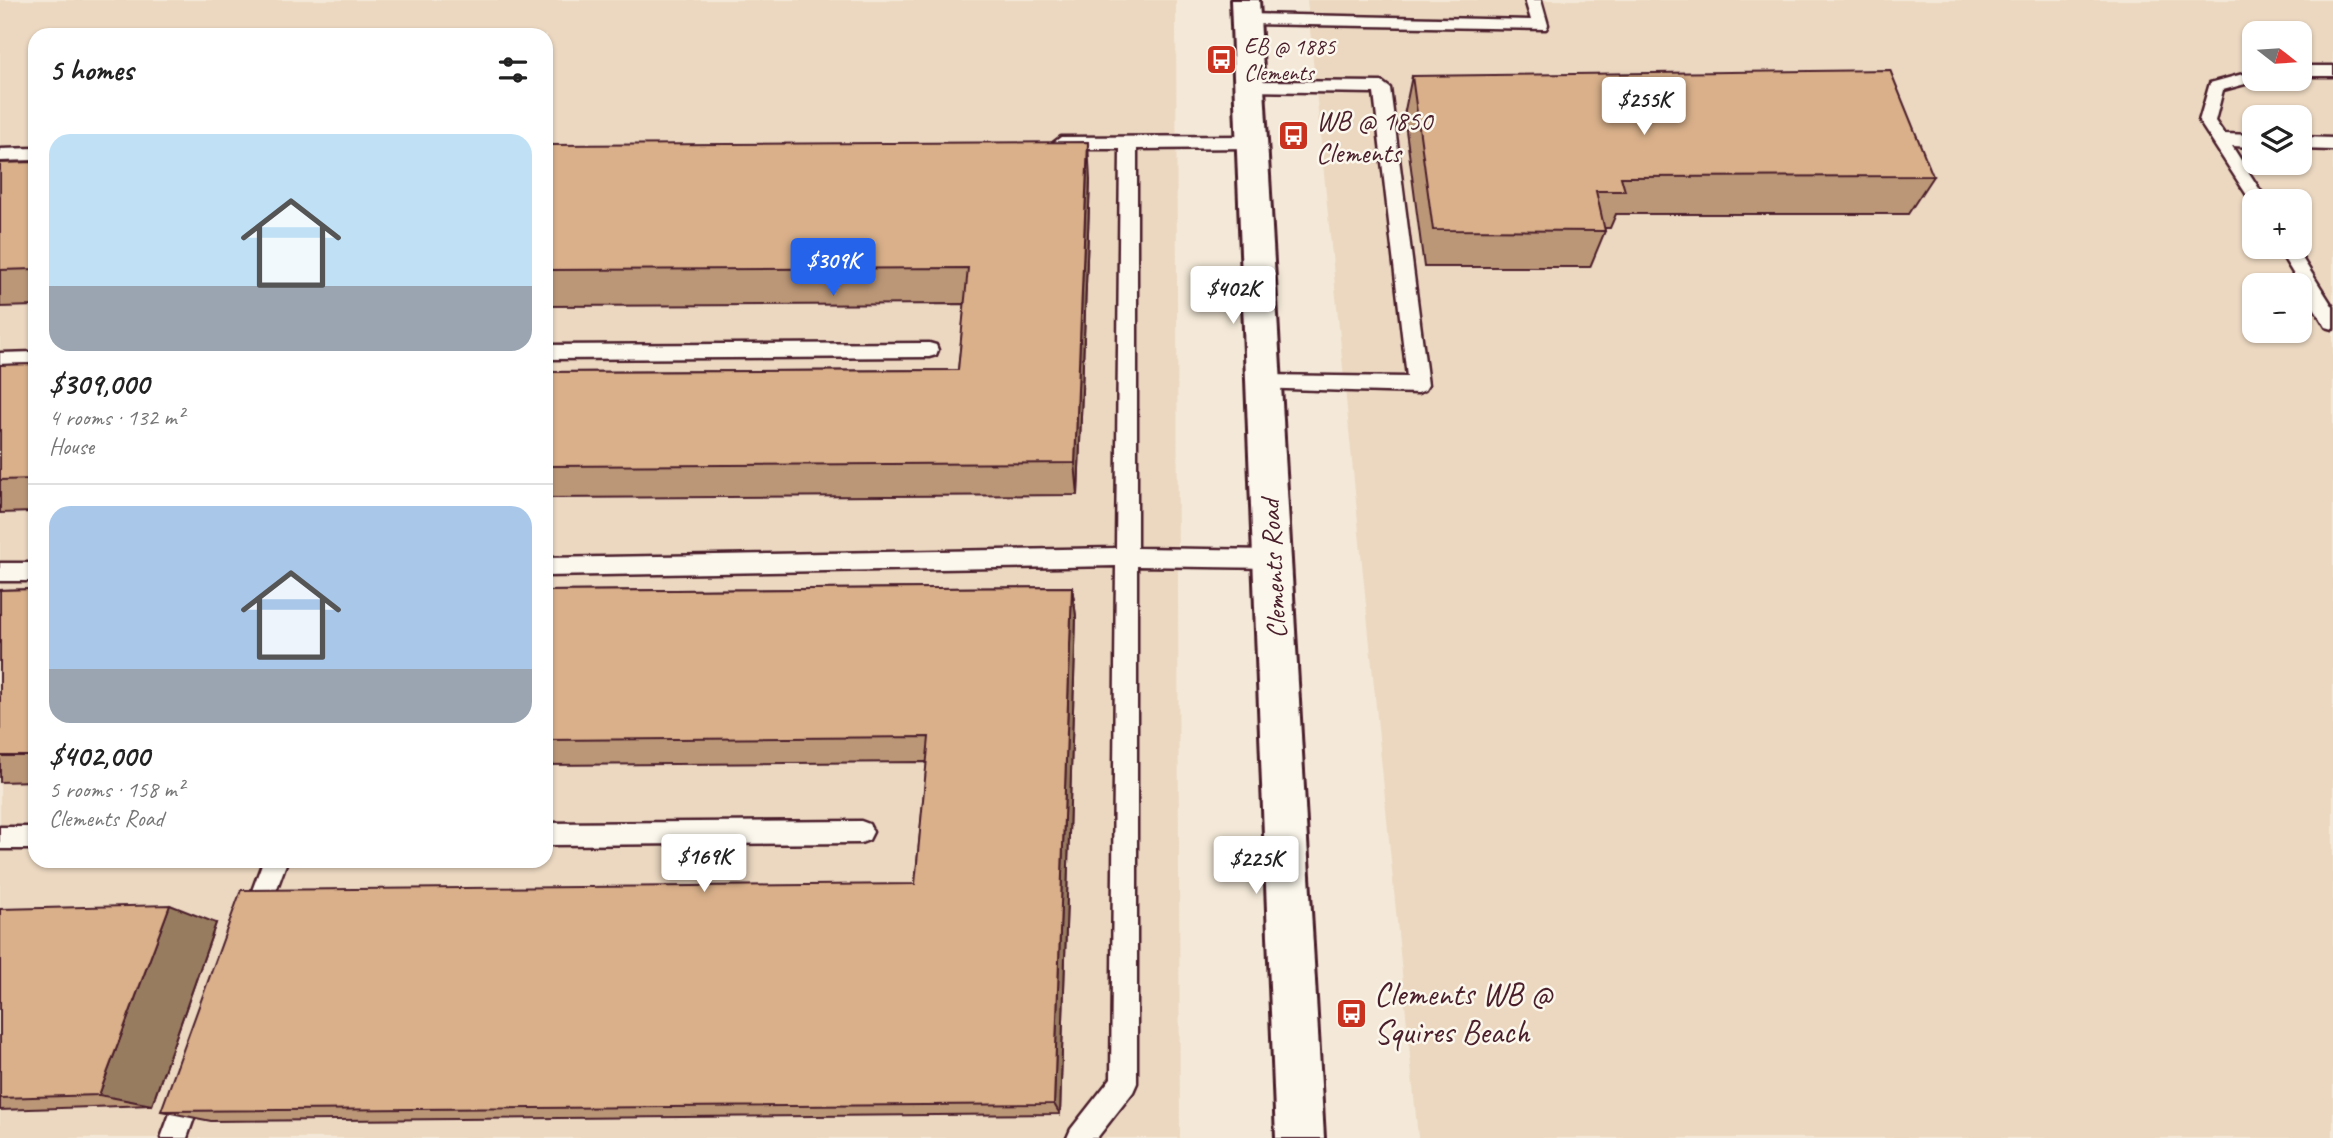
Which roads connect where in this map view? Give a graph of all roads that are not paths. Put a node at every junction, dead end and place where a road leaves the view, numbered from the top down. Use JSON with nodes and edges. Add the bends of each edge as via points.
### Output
{"nodes":[{"id":1,"x":1533,"y":0,"type":"edge"},
{"id":2,"x":1245,"y":9,"type":"edge"},
{"id":3,"x":2312,"y":71,"type":"edge"},
{"id":4,"x":2333,"y":71,"type":"edge"},
{"id":5,"x":2242,"y":79,"type":"edge"},
{"id":6,"x":1249,"y":87,"type":"junction"},
{"id":7,"x":2219,"y":140,"type":"junction"},
{"id":8,"x":2242,"y":141,"type":"edge"},
{"id":9,"x":1129,"y":142,"type":"junction"},
{"id":10,"x":1251,"y":142,"type":"junction"},
{"id":11,"x":2312,"y":143,"type":"edge"},
{"id":12,"x":1046,"y":144,"type":"edge"},
{"id":13,"x":2333,"y":144,"type":"edge"},
{"id":14,"x":0,"y":155,"type":"edge"},
{"id":15,"x":28,"y":155,"type":"edge"},
{"id":16,"x":2250,"y":189,"type":"edge"},
{"id":17,"x":2295,"y":259,"type":"edge"},
{"id":18,"x":2327,"y":303,"type":"edge"},
{"id":19,"x":2333,"y":322,"type":"edge"},
{"id":20,"x":929,"y":350,"type":"dead end"},
{"id":21,"x":553,"y":352,"type":"edge"},
{"id":22,"x":28,"y":359,"type":"edge"},
{"id":23,"x":0,"y":360,"type":"edge"},
{"id":24,"x":1264,"y":383,"type":"junction"},
{"id":25,"x":1127,"y":557,"type":"junction"},
{"id":26,"x":1273,"y":559,"type":"junction"},
{"id":27,"x":553,"y":567,"type":"edge"},
{"id":28,"x":0,"y":572,"type":"edge"},
{"id":29,"x":28,"y":572,"type":"edge"},
{"id":30,"x":861,"y":832,"type":"dead end"},
{"id":31,"x":553,"y":834,"type":"edge"},
{"id":32,"x":0,"y":838,"type":"edge"},
{"id":33,"x":28,"y":838,"type":"edge"},
{"id":34,"x":272,"y":868,"type":"edge"},
{"id":35,"x":247,"y":937,"type":"edge"},
{"id":36,"x":201,"y":1062,"type":"edge"},
{"id":37,"x":174,"y":1138,"type":"edge"},
{"id":38,"x":1080,"y":1138,"type":"edge"},
{"id":39,"x":1300,"y":1138,"type":"edge"}],
"edges":[{"from":1,"to":2,"type":"lane","via":[[1540,25]]},
{"from":2,"to":6,"type":"street","name":"Clements Road"},
{"from":3,"to":4,"type":"lane"},
{"from":5,"to":7,"type":"lane","via":[[2216,87],[2207,121]]},
{"from":6,"to":10,"type":"street","name":"Clements Road"},
{"from":6,"to":24,"type":"lane","via":[[1382,88],[1418,385]]},
{"from":7,"to":8,"type":"lane"},
{"from":7,"to":16,"type":"lane"},
{"from":9,"to":10,"type":"lane"},
{"from":9,"to":12,"type":"lane"},
{"from":9,"to":25,"type":"lane"},
{"from":10,"to":24,"type":"street","name":"Clements Road"},
{"from":11,"to":13,"type":"lane"},
{"from":14,"to":15,"type":"lane"},
{"from":17,"to":18,"type":"lane"},
{"from":18,"to":19,"type":"lane"},
{"from":20,"to":21,"type":"lane"},
{"from":22,"to":23,"type":"lane"},
{"from":24,"to":26,"type":"street","name":"Clements Road"},
{"from":25,"to":26,"type":"lane"},
{"from":25,"to":27,"type":"lane"},
{"from":25,"to":38,"type":"lane","via":[[1124,1083]]},
{"from":26,"to":39,"type":"street","name":"Clements Road"},
{"from":28,"to":29,"type":"lane"},
{"from":30,"to":31,"type":"lane"},
{"from":32,"to":33,"type":"lane"},
{"from":34,"to":35,"type":"lane"},
{"from":36,"to":37,"type":"lane"}]}
